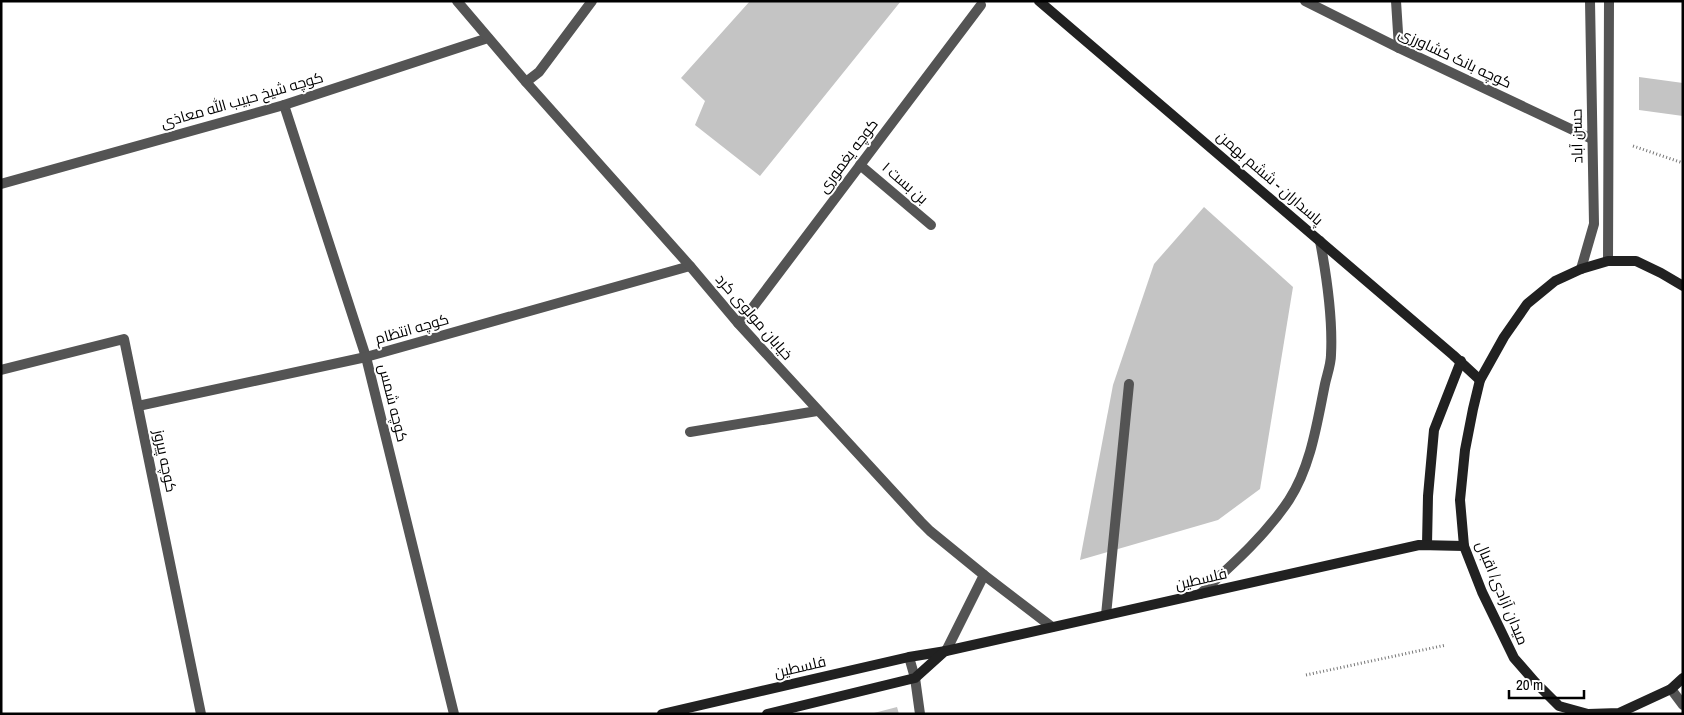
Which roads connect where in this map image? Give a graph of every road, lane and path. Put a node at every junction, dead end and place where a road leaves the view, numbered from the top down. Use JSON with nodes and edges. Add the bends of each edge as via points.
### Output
{"nodes":[{"id":1,"x":457,"y":1,"type":"edge"},
{"id":2,"x":592,"y":1,"type":"edge"},
{"id":3,"x":1039,"y":1,"type":"edge"},
{"id":4,"x":1305,"y":1,"type":"edge"},
{"id":5,"x":1396,"y":1,"type":"edge"},
{"id":6,"x":1590,"y":1,"type":"edge"},
{"id":7,"x":1609,"y":1,"type":"edge"},
{"id":8,"x":981,"y":5,"type":"dead end"},
{"id":9,"x":488,"y":38,"type":"junction"},
{"id":10,"x":1399,"y":48,"type":"junction"},
{"id":11,"x":526,"y":82,"type":"junction"},
{"id":12,"x":284,"y":106,"type":"junction"},
{"id":13,"x":1592,"y":139,"type":"junction"},
{"id":14,"x":1633,"y":146,"type":"dead end"},
{"id":15,"x":1683,"y":163,"type":"edge"},
{"id":16,"x":860,"y":164,"type":"junction"},
{"id":17,"x":1,"y":184,"type":"edge"},
{"id":18,"x":931,"y":225,"type":"dead end"},
{"id":19,"x":1320,"y":241,"type":"junction"},
{"id":20,"x":1608,"y":261,"type":"junction"},
{"id":21,"x":690,"y":266,"type":"junction"},
{"id":22,"x":1581,"y":269,"type":"junction"},
{"id":23,"x":1683,"y":286,"type":"edge"},
{"id":24,"x":738,"y":323,"type":"junction"},
{"id":25,"x":366,"y":357,"type":"junction"},
{"id":26,"x":1461,"y":361,"type":"junction"},
{"id":27,"x":1,"y":370,"type":"edge"},
{"id":28,"x":1480,"y":380,"type":"junction"},
{"id":29,"x":1129,"y":384,"type":"dead end"},
{"id":30,"x":138,"y":406,"type":"junction"},
{"id":31,"x":817,"y":410,"type":"junction"},
{"id":32,"x":690,"y":432,"type":"dead end"},
{"id":33,"x":1427,"y":545,"type":"junction"},
{"id":34,"x":1464,"y":546,"type":"junction"},
{"id":35,"x":984,"y":575,"type":"junction"},
{"id":36,"x":1200,"y":594,"type":"junction"},
{"id":37,"x":1106,"y":615,"type":"junction"},
{"id":38,"x":1052,"y":627,"type":"junction"},
{"id":39,"x":1446,"y":645,"type":"dead end"},
{"id":40,"x":946,"y":651,"type":"junction"},
{"id":41,"x":909,"y":657,"type":"junction"},
{"id":42,"x":1306,"y":675,"type":"dead end"},
{"id":43,"x":914,"y":678,"type":"junction"},
{"id":44,"x":1683,"y":678,"type":"edge"},
{"id":45,"x":1671,"y":689,"type":"junction"},
{"id":46,"x":1683,"y":705,"type":"edge"},
{"id":47,"x":1558,"y":710,"type":"edge"},
{"id":48,"x":202,"y":714,"type":"edge"},
{"id":49,"x":454,"y":714,"type":"edge"},
{"id":50,"x":662,"y":714,"type":"edge"},
{"id":51,"x":767,"y":714,"type":"edge"},
{"id":52,"x":920,"y":714,"type":"edge"},
{"id":53,"x":1588,"y":714,"type":"edge"}],
"edges":[{"from":1,"to":9,"type":"street","name":"خیابان مولوی کرد"},
{"from":2,"to":11,"type":"street","via":[[539,72]]},
{"from":3,"to":19,"type":"main road","name":"پاسداران - ششم بهمن"},
{"from":4,"to":10,"type":"street","name":"کوچه بانک کشاورزی"},
{"from":5,"to":10,"type":"street"},
{"from":6,"to":13,"type":"street","name":"حسن آباد"},
{"from":7,"to":20,"type":"street"},
{"from":8,"to":16,"type":"street","name":"کوچه یغموری"},
{"from":9,"to":11,"type":"street","name":"خیابان مولوی کرد"},
{"from":9,"to":12,"type":"street","name":"کوچه شیخ حبیب الله معاذی"},
{"from":10,"to":13,"type":"street","name":"کوچه بانک کشاورزی"},
{"from":11,"to":21,"type":"street","name":"خیابان مولوی کرد"},
{"from":12,"to":17,"type":"street","name":"کوچه شیخ حبیب الله معاذی"},
{"from":12,"to":25,"type":"street","name":"کوچه شمس"},
{"from":13,"to":22,"type":"street","name":"حسن آباد","via":[[1594,224]]},
{"from":14,"to":15,"type":"path"},
{"from":16,"to":18,"type":"street","name":"بن بست ۱"},
{"from":16,"to":24,"type":"street","name":"کوچه یغموری"},
{"from":19,"to":26,"type":"main road","name":"پاسداران - ششم بهمن"},
{"from":19,"to":36,"type":"street","via":[[1328,285],[1331,356],[1304,472],[1289,500],[1256,542]]},
{"from":20,"to":22,"type":"main road","name":"میدان آزادی/ اقبال"},
{"from":20,"to":23,"type":"main road","name":"میدان آزادی/ اقبال","via":[[1636,261]]},
{"from":21,"to":24,"type":"street","name":"خیابان مولوی کرد"},
{"from":21,"to":25,"type":"street","name":"کوچه انتظام"},
{"from":22,"to":28,"type":"main road","name":"میدان آزادی/ اقبال","via":[[1555,281],[1527,304]]},
{"from":24,"to":31,"type":"street","name":"خیابان مولوی کرد"},
{"from":25,"to":30,"type":"street","name":"کوچه انتظام"},
{"from":25,"to":49,"type":"street","name":"کوچه شمس"},
{"from":26,"to":28,"type":"main road","name":"پاسداران - ششم بهمن"},
{"from":26,"to":33,"type":"main road","via":[[1434,430]]},
{"from":27,"to":30,"type":"street","name":"کوچه پیروز","via":[[124,339]]},
{"from":28,"to":34,"type":"main road","name":"میدان آزادی/ اقبال","via":[[1464,458],[1460,500]]},
{"from":29,"to":37,"type":"street"},
{"from":30,"to":48,"type":"street","name":"کوچه پیروز"},
{"from":31,"to":32,"type":"street"},
{"from":31,"to":35,"type":"street","name":"خیابان مولوی کرد","via":[[930,531]]},
{"from":33,"to":34,"type":"main road","name":"فلسطین"},
{"from":33,"to":36,"type":"main road","name":"فلسطین"},
{"from":34,"to":47,"type":"main road","name":"میدان آزادی/ اقبال","via":[[1514,658]]},
{"from":35,"to":38,"type":"street","name":"خیابان مولوی کرد"},
{"from":35,"to":40,"type":"street"},
{"from":36,"to":37,"type":"main road","name":"فلسطین"},
{"from":37,"to":38,"type":"main road","name":"فلسطین"},
{"from":38,"to":40,"type":"main road","name":"فلسطین"},
{"from":39,"to":42,"type":"path"},
{"from":40,"to":41,"type":"main road","name":"فلسطین"},
{"from":40,"to":43,"type":"main road","name":"فلسطین"},
{"from":41,"to":43,"type":"street"},
{"from":41,"to":50,"type":"main road","name":"فلسطین"},
{"from":43,"to":51,"type":"main road","name":"فلسطین"},
{"from":43,"to":52,"type":"street"},
{"from":44,"to":45,"type":"main road","name":"میدان آزادی/ اقبال"},
{"from":45,"to":46,"type":"street"},
{"from":45,"to":53,"type":"main road","name":"میدان آزادی/ اقبال","via":[[1619,713]]},
{"from":47,"to":53,"type":"main road","name":"میدان آزادی/ اقبال"}]}
